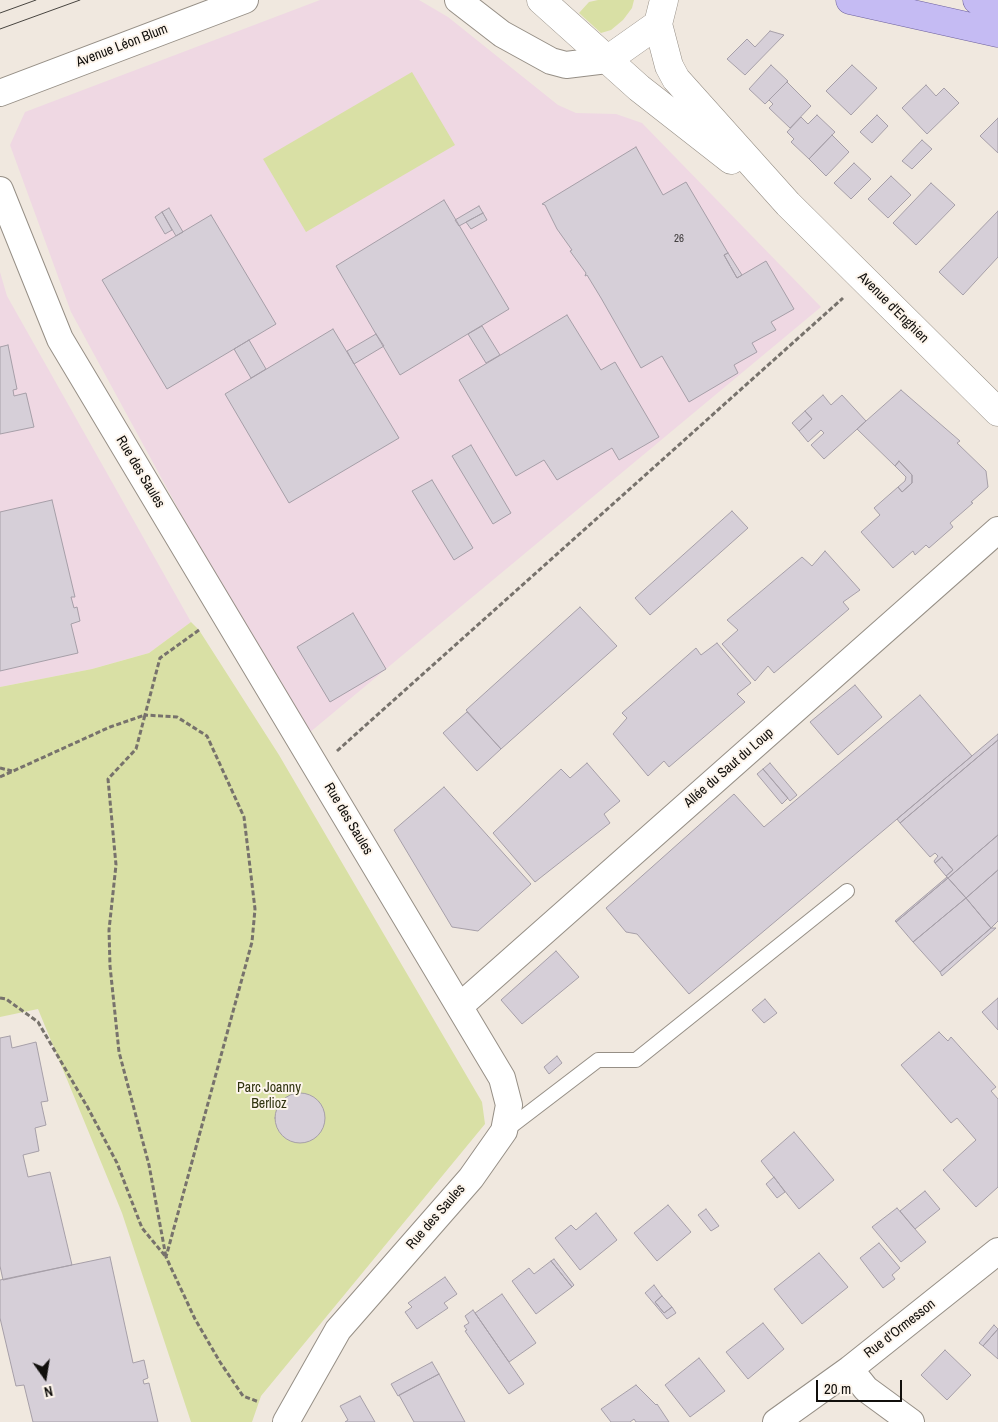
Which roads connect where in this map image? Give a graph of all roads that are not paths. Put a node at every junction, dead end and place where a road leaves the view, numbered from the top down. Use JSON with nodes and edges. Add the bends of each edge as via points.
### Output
{"nodes":[{"id":1,"x":245,"y":0,"type":"edge"},
{"id":2,"x":458,"y":0,"type":"edge"},
{"id":3,"x":541,"y":0,"type":"edge"},
{"id":4,"x":850,"y":0,"type":"edge"},
{"id":5,"x":977,"y":0,"type":"edge"},
{"id":6,"x":998,"y":6,"type":"edge"},
{"id":7,"x":661,"y":12,"type":"edge"},
{"id":8,"x":998,"y":33,"type":"edge"},
{"id":9,"x":607,"y":60,"type":"junction"},
{"id":10,"x":0,"y":93,"type":"edge"},
{"id":11,"x":0,"y":190,"type":"edge"},
{"id":12,"x":788,"y":204,"type":"junction"},
{"id":13,"x":998,"y":412,"type":"edge"},
{"id":14,"x":998,"y":530,"type":"edge"},
{"id":15,"x":847,"y":891,"type":"dead end"},
{"id":16,"x":460,"y":1006,"type":"junction"},
{"id":17,"x":504,"y":1131,"type":"junction"},
{"id":18,"x":998,"y":1251,"type":"edge"},
{"id":19,"x":850,"y":1369,"type":"junction"},
{"id":20,"x":286,"y":1422,"type":"edge"},
{"id":21,"x":776,"y":1422,"type":"edge"},
{"id":22,"x":911,"y":1422,"type":"edge"}],
"edges":[{"from":1,"to":10,"type":"street","name":"Avenue Léon Blum"},
{"from":2,"to":9,"type":"street","via":[[502,34],[551,61],[566,65]]},
{"from":3,"to":9,"type":"main road","name":"Avenue d'Enghien"},
{"from":4,"to":8,"type":"main road"},
{"from":5,"to":6,"type":"main road"},
{"from":7,"to":9,"type":"main road","name":"Avenue d'Enghien"},
{"from":7,"to":12,"type":"main road","name":"Avenue d'Enghien","via":[[669,66],[676,79]]},
{"from":9,"to":12,"type":"main road","name":"Avenue d'Enghien"},
{"from":11,"to":16,"type":"street","name":"Rue des Saules","via":[[60,339]]},
{"from":12,"to":13,"type":"main road","name":"Avenue d'Enghien"},
{"from":14,"to":16,"type":"street","name":"Allée du Saut du Loup"},
{"from":15,"to":17,"type":"lane","via":[[636,1060],[598,1060]]},
{"from":16,"to":17,"type":"street","name":"Rue des Saules","via":[[502,1078],[509,1105]]},
{"from":17,"to":20,"type":"street","name":"Rue des Saules","via":[[470,1178],[338,1330]]},
{"from":18,"to":19,"type":"street","name":"Rue d'Ormesson"},
{"from":19,"to":21,"type":"street","name":"Rue d'Ormesson"},
{"from":19,"to":22,"type":"street","via":[[866,1389]]}]}
